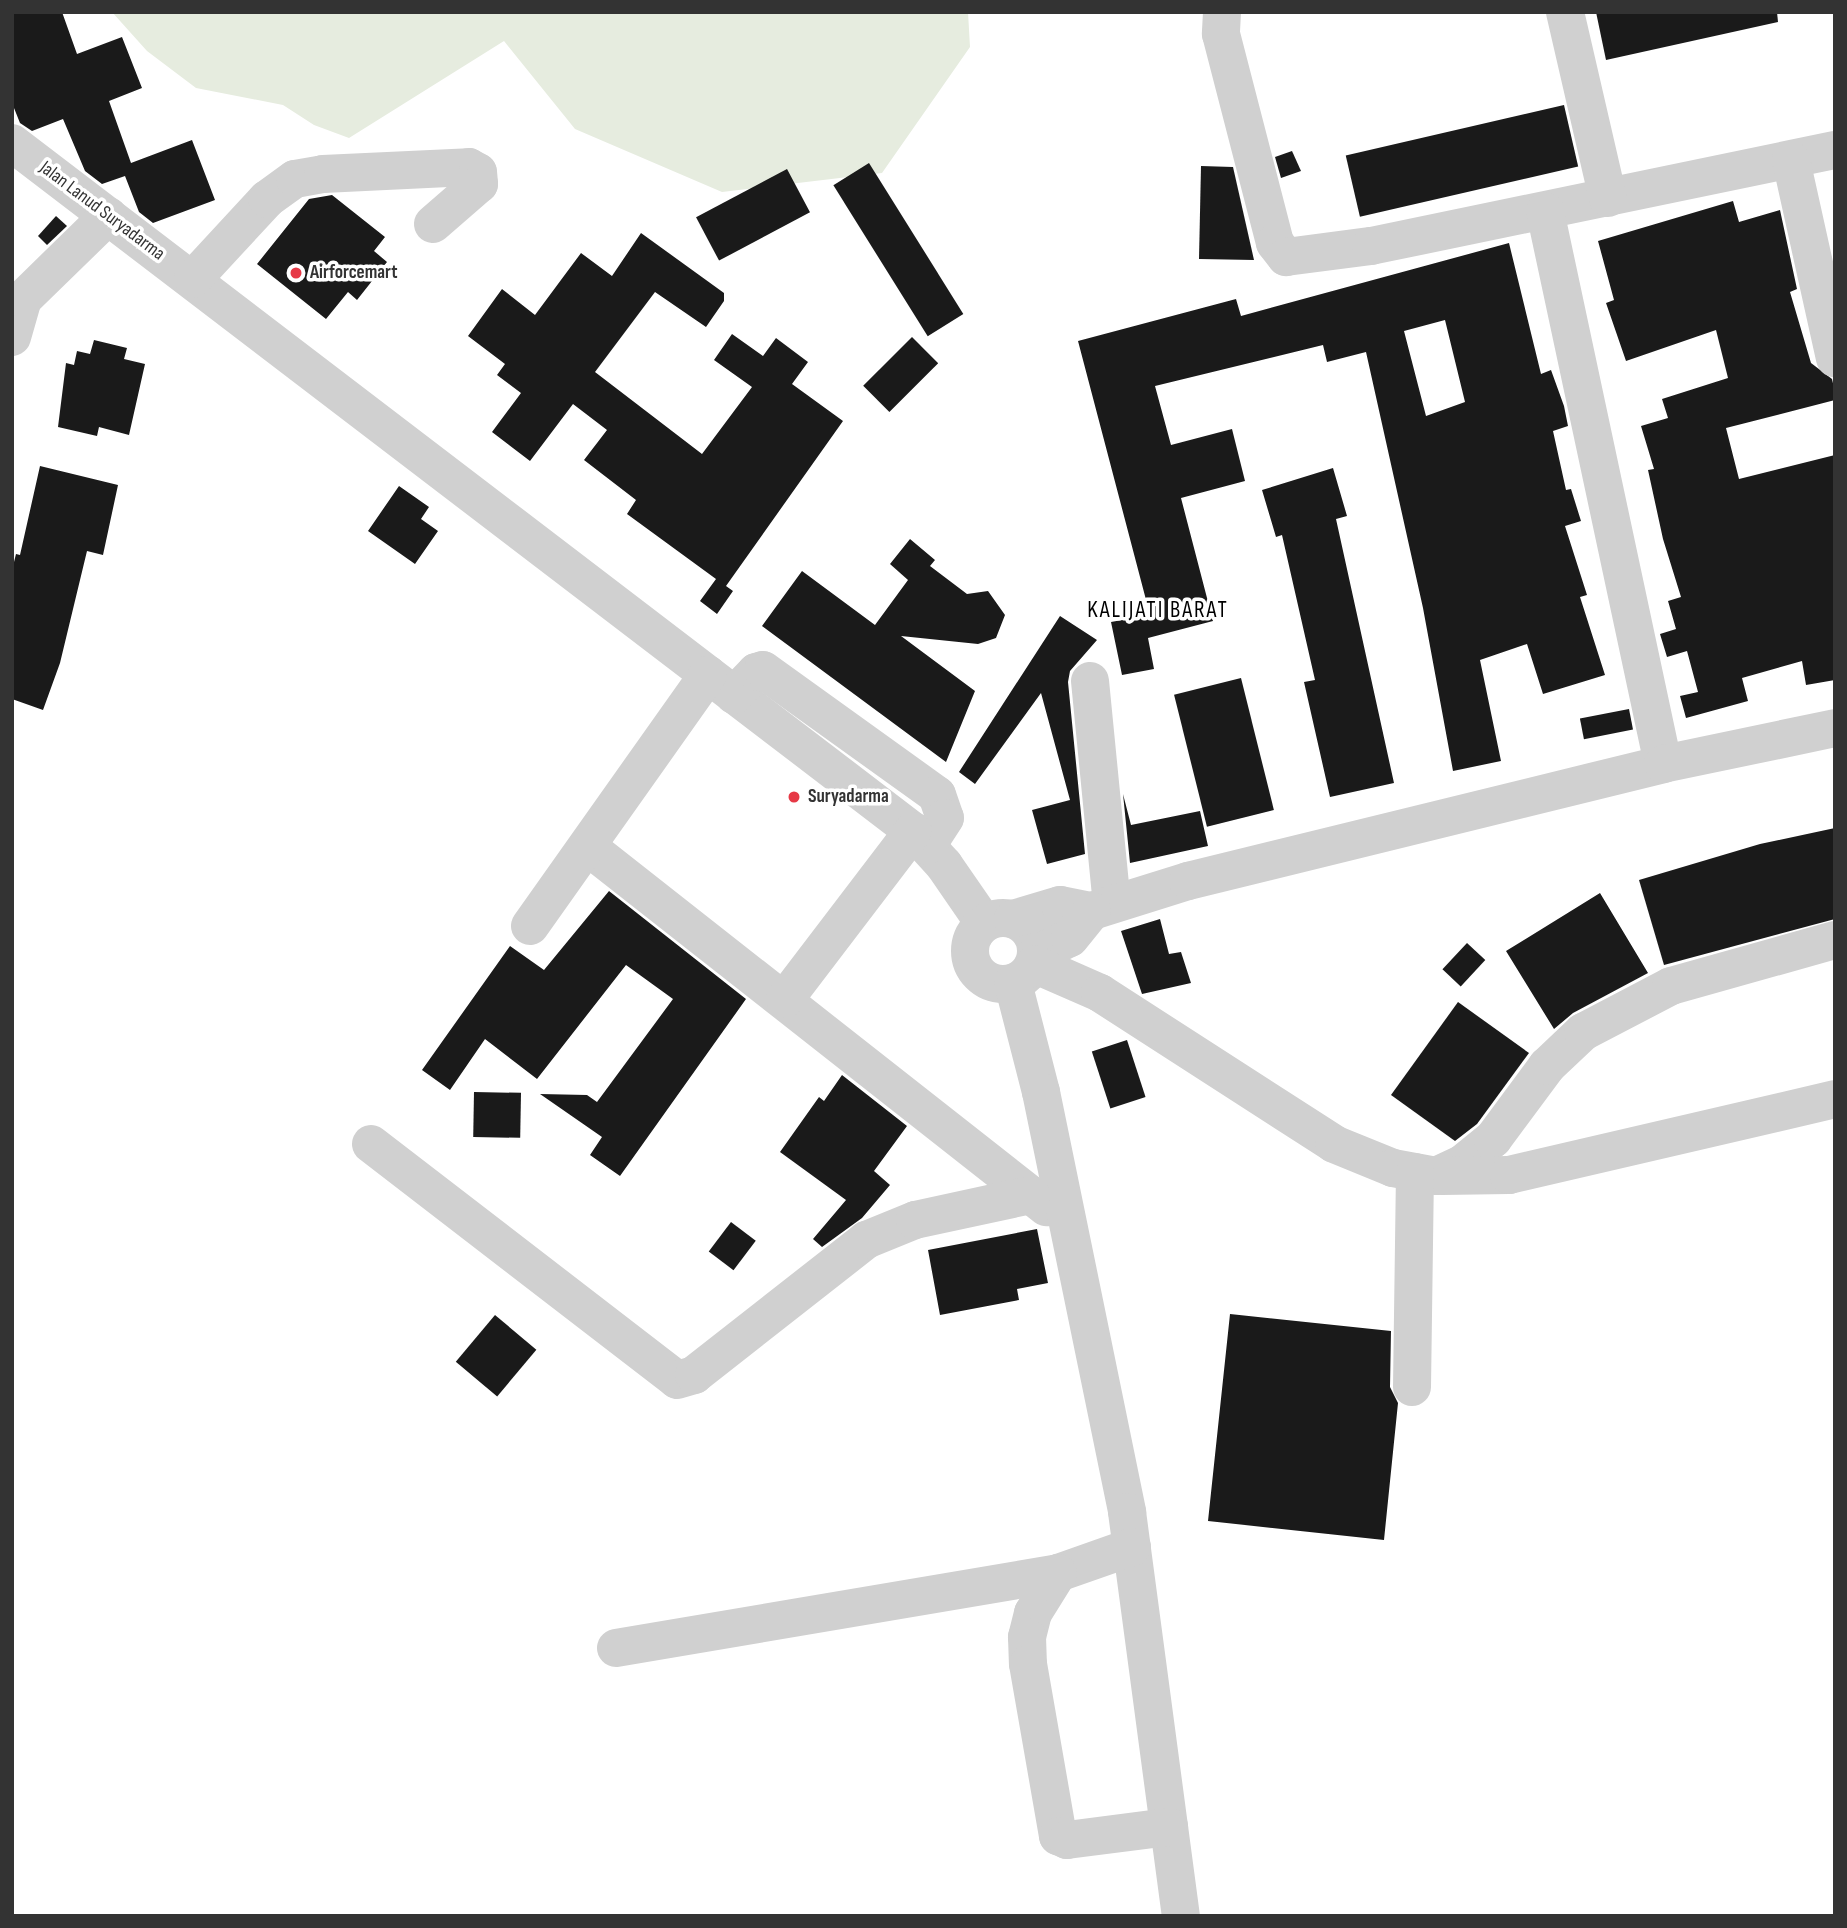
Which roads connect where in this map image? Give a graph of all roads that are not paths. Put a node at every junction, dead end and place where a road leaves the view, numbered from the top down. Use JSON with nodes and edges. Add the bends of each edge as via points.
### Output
{"nodes":[{"id":1,"x":1222,"y":12,"type":"edge"},
{"id":2,"x":1565,"y":12,"type":"edge"},
{"id":3,"x":12,"y":143,"type":"edge"},
{"id":4,"x":1835,"y":150,"type":"edge"},
{"id":5,"x":1791,"y":160,"type":"junction"},
{"id":6,"x":1608,"y":198,"type":"junction"},
{"id":7,"x":1545,"y":211,"type":"junction"},
{"id":8,"x":108,"y":216,"type":"junction"},
{"id":9,"x":433,"y":224,"type":"dead end"},
{"id":10,"x":193,"y":279,"type":"junction"},
{"id":11,"x":12,"y":337,"type":"edge"},
{"id":12,"x":1835,"y":358,"type":"edge"},
{"id":13,"x":1090,"y":681,"type":"dead end"},
{"id":14,"x":721,"y":685,"type":"junction"},
{"id":15,"x":1835,"y":728,"type":"edge"},
{"id":16,"x":1663,"y":764,"type":"junction"},
{"id":17,"x":920,"y":839,"type":"junction"},
{"id":18,"x":587,"y":847,"type":"junction"},
{"id":19,"x":1102,"y":907,"type":"junction"},
{"id":20,"x":999,"y":921,"type":"junction"},
{"id":21,"x":530,"y":926,"type":"dead end"},
{"id":22,"x":1835,"y":940,"type":"edge"},
{"id":23,"x":1028,"y":967,"type":"junction"},
{"id":24,"x":785,"y":999,"type":"junction"},
{"id":25,"x":1835,"y":1099,"type":"edge"},
{"id":26,"x":372,"y":1144,"type":"dead end"},
{"id":27,"x":1426,"y":1174,"type":"junction"},
{"id":28,"x":1031,"y":1195,"type":"junction"},
{"id":29,"x":1069,"y":1226,"type":"junction"},
{"id":30,"x":1412,"y":1387,"type":"dead end"},
{"id":31,"x":1132,"y":1547,"type":"junction"},
{"id":32,"x":1058,"y":1573,"type":"junction"},
{"id":33,"x":617,"y":1648,"type":"dead end"},
{"id":34,"x":1169,"y":1827,"type":"junction"},
{"id":35,"x":1181,"y":1916,"type":"edge"}],
"edges":[{"from":1,"to":7,"type":"street","via":[[1221,34],[1272,231],[1286,257],[1371,247]]},
{"from":2,"to":6,"type":"street"},
{"from":3,"to":8,"type":"street","name":"Jalan Lanud Suryadarma"},
{"from":4,"to":5,"type":"street"},
{"from":5,"to":6,"type":"street"},
{"from":5,"to":12,"type":"street"},
{"from":6,"to":7,"type":"street"},
{"from":7,"to":16,"type":"street"},
{"from":8,"to":10,"type":"street","name":"Jalan Lanud Suryadarma"},
{"from":8,"to":11,"type":"street","via":[[23,299]]},
{"from":9,"to":10,"type":"street","via":[[479,184],[478,172],[468,167],[295,179],[267,199]]},
{"from":10,"to":14,"type":"street","name":"Jalan Lanud Suryadarma"},
{"from":13,"to":19,"type":"street"},
{"from":14,"to":17,"type":"street","via":[[763,670],[937,795],[945,818]]},
{"from":14,"to":18,"type":"street"},
{"from":15,"to":16,"type":"street"},
{"from":16,"to":19,"type":"street","via":[[1188,881]]},
{"from":17,"to":20,"type":"street"},
{"from":17,"to":24,"type":"street"},
{"from":18,"to":21,"type":"street"},
{"from":18,"to":24,"type":"street"},
{"from":19,"to":20,"type":"street","via":[[1060,905]]},
{"from":19,"to":23,"type":"street","via":[[1070,938]]},
{"from":20,"to":23,"type":"street","via":[[1034,937]]},
{"from":20,"to":23,"type":"street","via":[[970,942],[973,966],[990,982]]},
{"from":22,"to":27,"type":"street","via":[[1671,986],[1583,1032],[1547,1066],[1493,1139],[1462,1164]]},
{"from":23,"to":27,"type":"street","via":[[1100,993],[1334,1144]]},
{"from":23,"to":29,"type":"street"},
{"from":24,"to":28,"type":"street"},
{"from":25,"to":27,"type":"street","via":[[1509,1175]]},
{"from":26,"to":28,"type":"street","via":[[677,1380],[694,1375],[866,1240],[915,1220]]},
{"from":27,"to":30,"type":"street"},
{"from":28,"to":29,"type":"street"},
{"from":29,"to":31,"type":"street"},
{"from":31,"to":32,"type":"street"},
{"from":31,"to":34,"type":"street"},
{"from":32,"to":33,"type":"street"},
{"from":32,"to":34,"type":"street","via":[[1033,1613],[1027,1637],[1056,1832],[1067,1840]]},
{"from":34,"to":35,"type":"street"}]}
